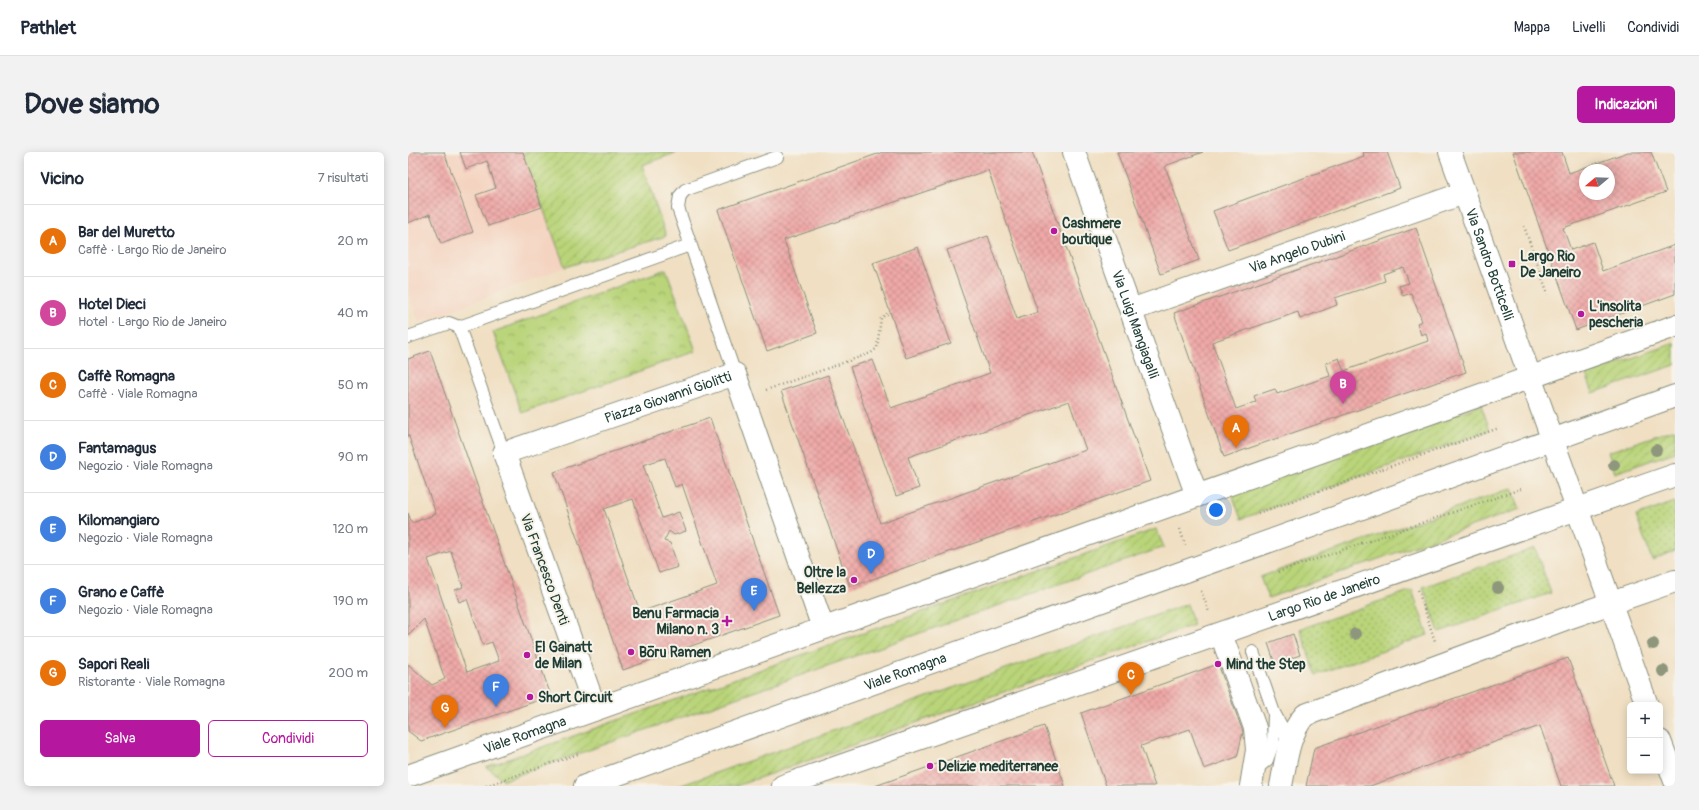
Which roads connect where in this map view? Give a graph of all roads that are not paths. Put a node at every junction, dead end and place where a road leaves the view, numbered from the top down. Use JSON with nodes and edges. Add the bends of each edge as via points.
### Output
{"nodes":[{"id":1,"x":1074,"y":152,"type":"edge"},
{"id":2,"x":1450,"y":152,"type":"edge"},
{"id":3,"x":777,"y":157,"type":"dead end"},
{"id":4,"x":1464,"y":193,"type":"junction"},
{"id":5,"x":690,"y":245,"type":"junction"},
{"id":6,"x":1131,"y":310,"type":"junction"},
{"id":7,"x":1675,"y":326,"type":"edge"},
{"id":8,"x":459,"y":327,"type":"junction"},
{"id":9,"x":408,"y":337,"type":"edge"},
{"id":10,"x":734,"y":374,"type":"junction"},
{"id":11,"x":1530,"y":377,"type":"junction"},
{"id":12,"x":1675,"y":396,"type":"edge"},
{"id":13,"x":1552,"y":440,"type":"junction"},
{"id":14,"x":504,"y":453,"type":"junction"},
{"id":15,"x":1675,"y":475,"type":"edge"},
{"id":16,"x":1197,"y":496,"type":"junction"},
{"id":17,"x":1576,"y":509,"type":"junction"},
{"id":18,"x":1675,"y":581,"type":"edge"},
{"id":19,"x":1610,"y":604,"type":"junction"},
{"id":20,"x":823,"y":628,"type":"junction"},
{"id":21,"x":1221,"y":634,"type":"junction"},
{"id":22,"x":1253,"y":652,"type":"dead end"},
{"id":23,"x":1646,"y":702,"type":"edge"},
{"id":24,"x":595,"y":708,"type":"junction"},
{"id":25,"x":1274,"y":713,"type":"junction"},
{"id":26,"x":1663,"y":749,"type":"edge"},
{"id":27,"x":1288,"y":751,"type":"junction"},
{"id":28,"x":412,"y":770,"type":"edge"},
{"id":29,"x":1252,"y":779,"type":"edge"},
{"id":30,"x":1675,"y":782,"type":"edge"},
{"id":31,"x":435,"y":786,"type":"edge"},
{"id":32,"x":586,"y":786,"type":"edge"},
{"id":33,"x":783,"y":786,"type":"edge"},
{"id":34,"x":1281,"y":786,"type":"edge"}],
"edges":[{"from":1,"to":6,"type":"street","name":"Via Luigi Mangiagalli"},
{"from":2,"to":4,"type":"street","name":"Via Sandro Botticelli"},
{"from":3,"to":5,"type":"lane","name":"Piazza Giovanni Giolitti","via":[[685,190],[680,196],[678,208]]},
{"from":4,"to":6,"type":"street","name":"Via Angelo Dubini"},
{"from":4,"to":11,"type":"street","name":"Via Sandro Botticelli"},
{"from":5,"to":8,"type":"lane"},
{"from":5,"to":10,"type":"lane","name":"Piazza Giovanni Giolitti"},
{"from":6,"to":16,"type":"street","name":"Via Luigi Mangiagalli"},
{"from":7,"to":11,"type":"street"},
{"from":8,"to":9,"type":"lane","via":[[449,323]]},
{"from":8,"to":14,"type":"lane"},
{"from":10,"to":14,"type":"street","name":"Piazza Giovanni Giolitti"},
{"from":10,"to":20,"type":"street"},
{"from":11,"to":13,"type":"street"},
{"from":11,"to":16,"type":"street"},
{"from":12,"to":13,"type":"street"},
{"from":13,"to":17,"type":"street"},
{"from":13,"to":32,"type":"street","name":"Viale Romagna"},
{"from":14,"to":24,"type":"street","name":"Via Francesco Denti"},
{"from":15,"to":17,"type":"street","name":"Largo Rio de Janeiro"},
{"from":16,"to":20,"type":"street","name":"Viale Romagna"},
{"from":17,"to":19,"type":"street"},
{"from":17,"to":21,"type":"street","name":"Largo Rio de Janeiro"},
{"from":18,"to":19,"type":"street"},
{"from":19,"to":23,"type":"street"},
{"from":19,"to":27,"type":"street","via":[[1305,715],[1292,734]]},
{"from":20,"to":24,"type":"street","name":"Viale Romagna"},
{"from":21,"to":29,"type":"street","via":[[1255,728],[1257,750]]},
{"from":21,"to":33,"type":"street"},
{"from":22,"to":25,"type":"lane"},
{"from":24,"to":28,"type":"street","name":"Viale Romagna"},
{"from":25,"to":27,"type":"lane","via":[[1284,731]]},
{"from":25,"to":29,"type":"lane","via":[[1273,743],[1267,760]]},
{"from":26,"to":30,"type":"street"},
{"from":27,"to":34,"type":"street"},
{"from":28,"to":31,"type":"street"}]}
